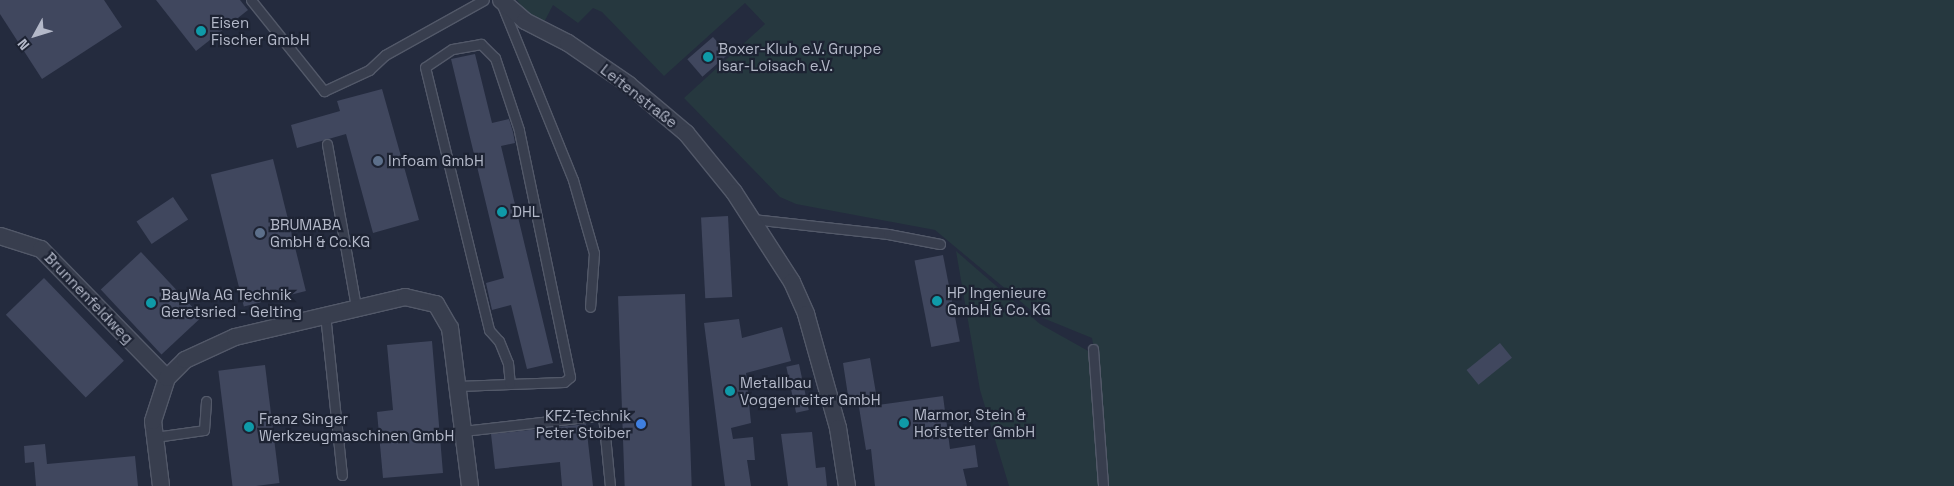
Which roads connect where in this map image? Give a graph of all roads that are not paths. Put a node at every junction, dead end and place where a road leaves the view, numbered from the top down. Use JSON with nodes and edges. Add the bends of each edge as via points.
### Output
{"nodes":[{"id":1,"x":251,"y":0,"type":"edge"},
{"id":2,"x":484,"y":0,"type":"edge"},
{"id":3,"x":500,"y":0,"type":"edge"},
{"id":4,"x":326,"y":144,"type":"dead end"},
{"id":5,"x":752,"y":219,"type":"junction"},
{"id":6,"x":0,"y":236,"type":"edge"},
{"id":7,"x":940,"y":244,"type":"dead end"},
{"id":8,"x":356,"y":307,"type":"junction"},
{"id":9,"x":590,"y":307,"type":"dead end"},
{"id":10,"x":325,"y":314,"type":"junction"},
{"id":11,"x":1093,"y":349,"type":"dead end"},
{"id":12,"x":167,"y":378,"type":"junction"},
{"id":13,"x":510,"y":384,"type":"junction"},
{"id":14,"x":458,"y":386,"type":"junction"},
{"id":15,"x":206,"y":401,"type":"dead end"},
{"id":16,"x":463,"y":432,"type":"junction"},
{"id":17,"x":154,"y":437,"type":"junction"},
{"id":18,"x":342,"y":475,"type":"dead end"},
{"id":19,"x":160,"y":486,"type":"edge"},
{"id":20,"x":470,"y":486,"type":"edge"},
{"id":21,"x":610,"y":486,"type":"edge"},
{"id":22,"x":847,"y":486,"type":"edge"},
{"id":23,"x":1103,"y":486,"type":"edge"}],
"edges":[{"from":1,"to":2,"type":"lane","via":[[324,91],[368,70],[385,55]]},
{"from":3,"to":5,"type":"street","name":"Leitenstraße","via":[[525,21],[568,43],[629,85],[686,134]]},
{"from":3,"to":9,"type":"lane","via":[[573,180],[594,252]]},
{"from":4,"to":8,"type":"lane"},
{"from":5,"to":7,"type":"lane","via":[[888,234]]},
{"from":5,"to":22,"type":"street","name":"Leitenstraße","via":[[792,282],[806,314],[838,428]]},
{"from":6,"to":12,"type":"street","name":"Brunnenfeldweg","via":[[41,249]]},
{"from":8,"to":10,"type":"street"},
{"from":8,"to":14,"type":"street","via":[[405,297],[436,304],[450,328]]},
{"from":10,"to":12,"type":"street","via":[[235,337],[184,360]]},
{"from":10,"to":18,"type":"lane"},
{"from":11,"to":23,"type":"lane"},
{"from":12,"to":17,"type":"street","via":[[152,421]]},
{"from":13,"to":13,"type":"lane","via":[[564,382],[570,377],[519,130],[495,58],[481,44],[452,49],[425,67],[489,330],[499,341],[508,362]]},
{"from":13,"to":14,"type":"lane"},
{"from":14,"to":16,"type":"street"},
{"from":15,"to":17,"type":"lane","via":[[204,430]]},
{"from":16,"to":20,"type":"street"},
{"from":16,"to":21,"type":"lane","via":[[603,415]]},
{"from":17,"to":19,"type":"street"}]}
